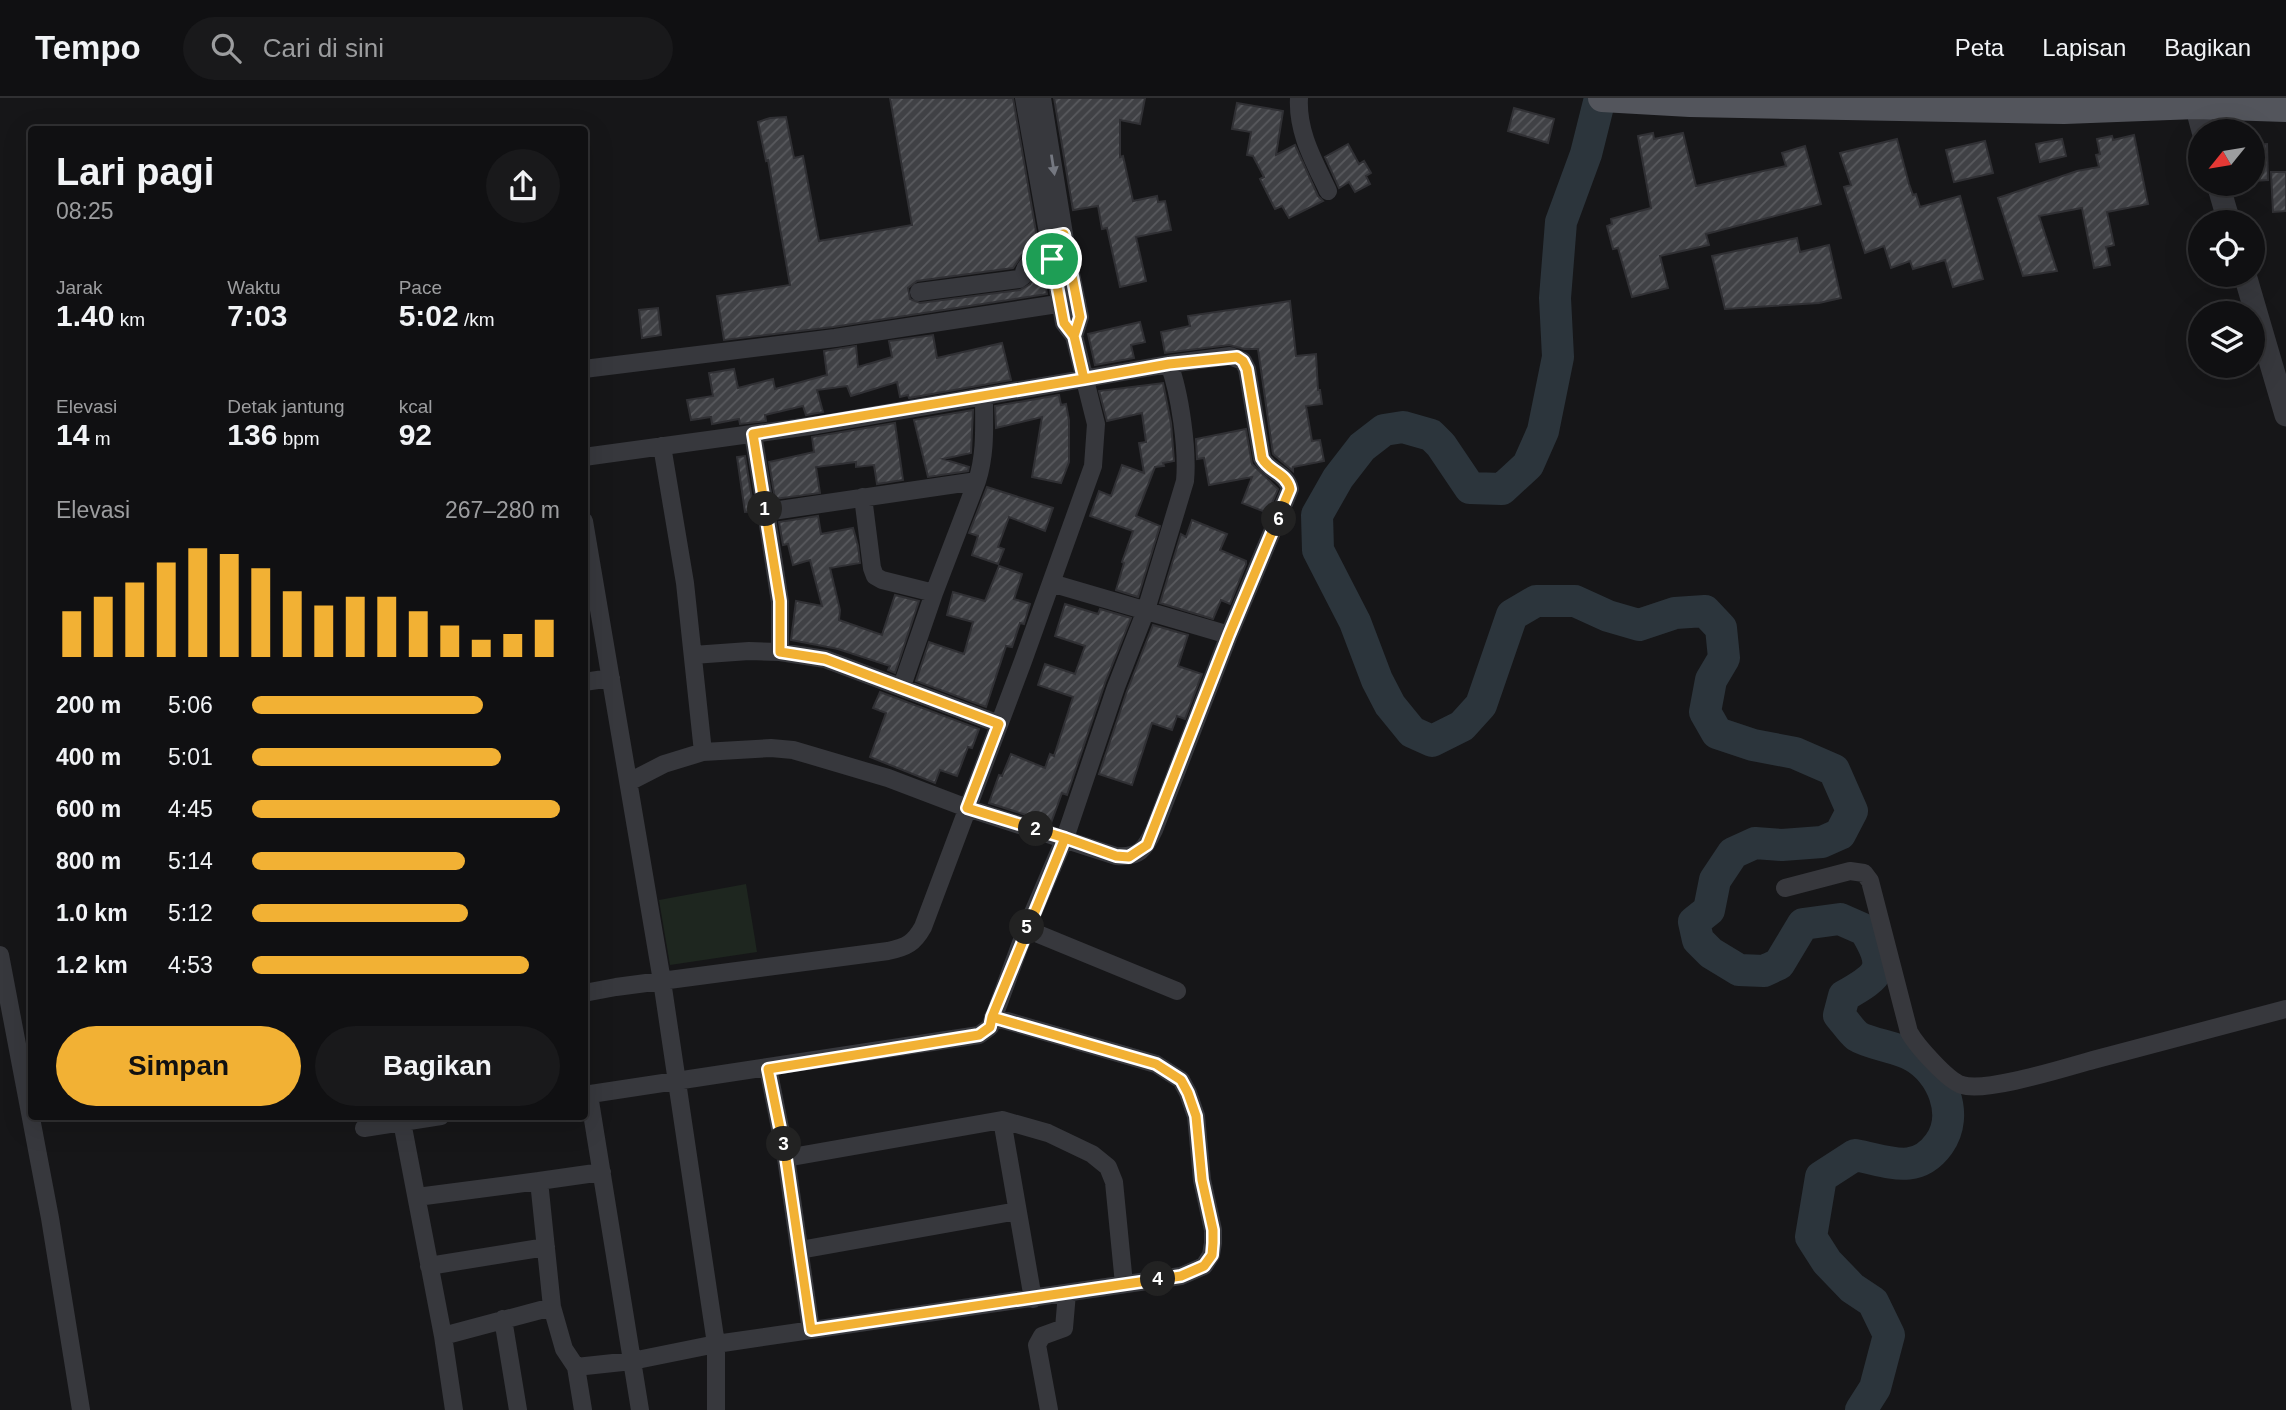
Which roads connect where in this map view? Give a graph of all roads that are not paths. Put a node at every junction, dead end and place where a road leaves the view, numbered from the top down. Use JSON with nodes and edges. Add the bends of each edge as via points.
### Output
{"nodes":[{"id":1,"x":1024,"y":98,"type":"edge"},
{"id":2,"x":1042,"y":98,"type":"edge"},
{"id":3,"x":1299,"y":98,"type":"edge"},
{"id":4,"x":1620,"y":99,"type":"edge"},
{"id":5,"x":2286,"y":108,"type":"edge"},
{"id":6,"x":2199,"y":118,"type":"edge"},
{"id":7,"x":1328,"y":191,"type":"dead end"},
{"id":8,"x":1056,"y":235,"type":"junction"},
{"id":9,"x":1052,"y":259,"type":"junction"},
{"id":10,"x":2249,"y":287,"type":"edge"},
{"id":11,"x":919,"y":292,"type":"dead end"},
{"id":12,"x":1068,"y":302,"type":"junction"},
{"id":13,"x":1169,"y":364,"type":"junction"},
{"id":14,"x":588,"y":369,"type":"edge"},
{"id":15,"x":1084,"y":379,"type":"junction"},
{"id":16,"x":984,"y":397,"type":"junction"},
{"id":17,"x":2286,"y":415,"type":"edge"},
{"id":18,"x":753,"y":434,"type":"junction"},
{"id":19,"x":662,"y":446,"type":"junction"},
{"id":20,"x":588,"y":456,"type":"edge"},
{"id":21,"x":977,"y":481,"type":"junction"},
{"id":22,"x":863,"y":497,"type":"junction"},
{"id":23,"x":766,"y":512,"type":"junction"},
{"id":24,"x":588,"y":544,"type":"edge"},
{"id":25,"x":1051,"y":583,"type":"junction"},
{"id":26,"x":934,"y":593,"type":"junction"},
{"id":27,"x":1146,"y":610,"type":"junction"},
{"id":28,"x":1229,"y":635,"type":"junction"},
{"id":29,"x":780,"y":652,"type":"junction"},
{"id":30,"x":693,"y":655,"type":"junction"},
{"id":31,"x":611,"y":678,"type":"junction"},
{"id":32,"x":588,"y":681,"type":"edge"},
{"id":33,"x":902,"y":686,"type":"junction"},
{"id":34,"x":999,"y":724,"type":"junction"},
{"id":35,"x":703,"y":752,"type":"junction"},
{"id":36,"x":629,"y":782,"type":"junction"},
{"id":37,"x":967,"y":808,"type":"junction"},
{"id":38,"x":1065,"y":838,"type":"junction"},
{"id":39,"x":1785,"y":888,"type":"dead end"},
{"id":40,"x":1026,"y":929,"type":"junction"},
{"id":41,"x":0,"y":955,"type":"edge"},
{"id":42,"x":662,"y":981,"type":"junction"},
{"id":43,"x":1177,"y":991,"type":"dead end"},
{"id":44,"x":588,"y":992,"type":"edge"},
{"id":45,"x":2286,"y":1009,"type":"edge"},
{"id":46,"x":992,"y":1017,"type":"junction"},
{"id":47,"x":768,"y":1069,"type":"junction"},
{"id":48,"x":676,"y":1082,"type":"junction"},
{"id":49,"x":588,"y":1095,"type":"edge"},
{"id":50,"x":588,"y":1100,"type":"edge"},
{"id":51,"x":28,"y":1102,"type":"edge"},
{"id":52,"x":31,"y":1120,"type":"edge"},
{"id":53,"x":415,"y":1120,"type":"edge"},
{"id":54,"x":1002,"y":1120,"type":"junction"},
{"id":55,"x":402,"y":1122,"type":"junction"},
{"id":56,"x":364,"y":1128,"type":"dead end"},
{"id":57,"x":786,"y":1158,"type":"junction"},
{"id":58,"x":602,"y":1172,"type":"junction"},
{"id":59,"x":539,"y":1181,"type":"junction"},
{"id":60,"x":417,"y":1197,"type":"junction"},
{"id":61,"x":1017,"y":1211,"type":"junction"},
{"id":62,"x":546,"y":1247,"type":"junction"},
{"id":63,"x":800,"y":1250,"type":"junction"},
{"id":64,"x":429,"y":1266,"type":"junction"},
{"id":65,"x":1124,"y":1284,"type":"junction"},
{"id":66,"x":1067,"y":1293,"type":"junction"},
{"id":67,"x":1032,"y":1299,"type":"junction"},
{"id":68,"x":552,"y":1307,"type":"junction"},
{"id":69,"x":503,"y":1319,"type":"junction"},
{"id":70,"x":811,"y":1330,"type":"junction"},
{"id":71,"x":443,"y":1336,"type":"junction"},
{"id":72,"x":716,"y":1344,"type":"junction"},
{"id":73,"x":632,"y":1361,"type":"junction"},
{"id":74,"x":576,"y":1367,"type":"junction"},
{"id":75,"x":81,"y":1410,"type":"edge"},
{"id":76,"x":454,"y":1410,"type":"edge"},
{"id":77,"x":518,"y":1410,"type":"edge"},
{"id":78,"x":583,"y":1410,"type":"edge"},
{"id":79,"x":640,"y":1410,"type":"edge"},
{"id":80,"x":716,"y":1410,"type":"edge"},
{"id":81,"x":1049,"y":1410,"type":"edge"}],
"edges":[{"from":1,"to":8,"type":"street"},
{"from":2,"to":8,"type":"street","one_way":true},
{"from":3,"to":7,"type":"street","via":[[1302,131]]},
{"from":4,"to":6,"type":"main road","via":[[2064,110]]},
{"from":5,"to":6,"type":"main road"},
{"from":8,"to":9,"type":"street"},
{"from":8,"to":12,"type":"street"},
{"from":9,"to":11,"type":"street","via":[[1030,262],[1019,279]]},
{"from":9,"to":12,"type":"street"},
{"from":10,"to":17,"type":"street"},
{"from":12,"to":14,"type":"street","via":[[835,338]]},
{"from":12,"to":15,"type":"street","via":[[1064,323],[1074,336]]},
{"from":13,"to":15,"type":"street"},
{"from":13,"to":27,"type":"street","via":[[1175,379],[1185,481]]},
{"from":13,"to":28,"type":"street","via":[[1230,356],[1243,361],[1262,458],[1290,485]]},
{"from":15,"to":16,"type":"street"},
{"from":15,"to":25,"type":"street","via":[[1096,424],[1093,466]]},
{"from":16,"to":18,"type":"street"},
{"from":16,"to":21,"type":"street","via":[[983,464]]},
{"from":18,"to":19,"type":"street"},
{"from":18,"to":23,"type":"street"},
{"from":19,"to":20,"type":"street"},
{"from":19,"to":30,"type":"street"},
{"from":21,"to":22,"type":"street"},
{"from":21,"to":26,"type":"street"},
{"from":22,"to":23,"type":"street"},
{"from":22,"to":26,"type":"street","via":[[876,576]]},
{"from":23,"to":29,"type":"street","via":[[780,601]]},
{"from":24,"to":31,"type":"street"},
{"from":25,"to":27,"type":"street"},
{"from":25,"to":34,"type":"street"},
{"from":26,"to":33,"type":"street"},
{"from":27,"to":28,"type":"street"},
{"from":27,"to":38,"type":"street"},
{"from":28,"to":38,"type":"street","via":[[1147,845],[1129,857],[1116,856]]},
{"from":29,"to":30,"type":"street"},
{"from":29,"to":33,"type":"street","via":[[825,659]]},
{"from":30,"to":35,"type":"street"},
{"from":31,"to":32,"type":"street"},
{"from":31,"to":36,"type":"street"},
{"from":33,"to":34,"type":"street"},
{"from":34,"to":37,"type":"street"},
{"from":35,"to":36,"type":"street","via":[[664,764]]},
{"from":35,"to":37,"type":"street","via":[[793,750]]},
{"from":36,"to":42,"type":"street"},
{"from":37,"to":38,"type":"street"},
{"from":37,"to":42,"type":"street","via":[[923,927],[907,947]]},
{"from":38,"to":40,"type":"street"},
{"from":39,"to":45,"type":"street","via":[[1850,871],[1864,873],[1870,881],[1909,1032],[1918,1046],[1962,1085],[2019,1080]]},
{"from":40,"to":43,"type":"street"},
{"from":40,"to":46,"type":"street"},
{"from":41,"to":51,"type":"street"},
{"from":42,"to":44,"type":"street"},
{"from":42,"to":48,"type":"street"},
{"from":46,"to":47,"type":"street","via":[[990,1027],[979,1035]]},
{"from":46,"to":65,"type":"street","via":[[1156,1064],[1181,1080],[1188,1093],[1196,1116],[1202,1180],[1213,1230],[1212,1255],[1194,1272]]},
{"from":47,"to":48,"type":"street"},
{"from":47,"to":57,"type":"street"},
{"from":48,"to":49,"type":"street"},
{"from":48,"to":72,"type":"street"},
{"from":50,"to":58,"type":"street"},
{"from":52,"to":75,"type":"street"},
{"from":53,"to":55,"type":"street"},
{"from":54,"to":57,"type":"street"},
{"from":54,"to":61,"type":"street"},
{"from":54,"to":65,"type":"street","via":[[1048,1133],[1108,1167],[1114,1182]]},
{"from":55,"to":56,"type":"street"},
{"from":55,"to":60,"type":"street"},
{"from":57,"to":63,"type":"street"},
{"from":58,"to":59,"type":"street"},
{"from":58,"to":73,"type":"street"},
{"from":59,"to":60,"type":"street"},
{"from":59,"to":62,"type":"street"},
{"from":60,"to":64,"type":"street"},
{"from":61,"to":63,"type":"street"},
{"from":61,"to":67,"type":"street"},
{"from":62,"to":64,"type":"street"},
{"from":62,"to":68,"type":"street"},
{"from":63,"to":70,"type":"street"},
{"from":64,"to":71,"type":"street"},
{"from":65,"to":66,"type":"street"},
{"from":66,"to":67,"type":"street"},
{"from":66,"to":81,"type":"street","via":[[1064,1328],[1042,1336],[1037,1345]]},
{"from":67,"to":70,"type":"street"},
{"from":68,"to":69,"type":"street"},
{"from":68,"to":74,"type":"street","via":[[564,1349]]},
{"from":69,"to":71,"type":"street"},
{"from":69,"to":77,"type":"street"},
{"from":70,"to":72,"type":"street"},
{"from":71,"to":76,"type":"street"},
{"from":72,"to":73,"type":"street"},
{"from":72,"to":80,"type":"street"},
{"from":73,"to":74,"type":"street"},
{"from":73,"to":79,"type":"street"},
{"from":74,"to":78,"type":"street"}]}
